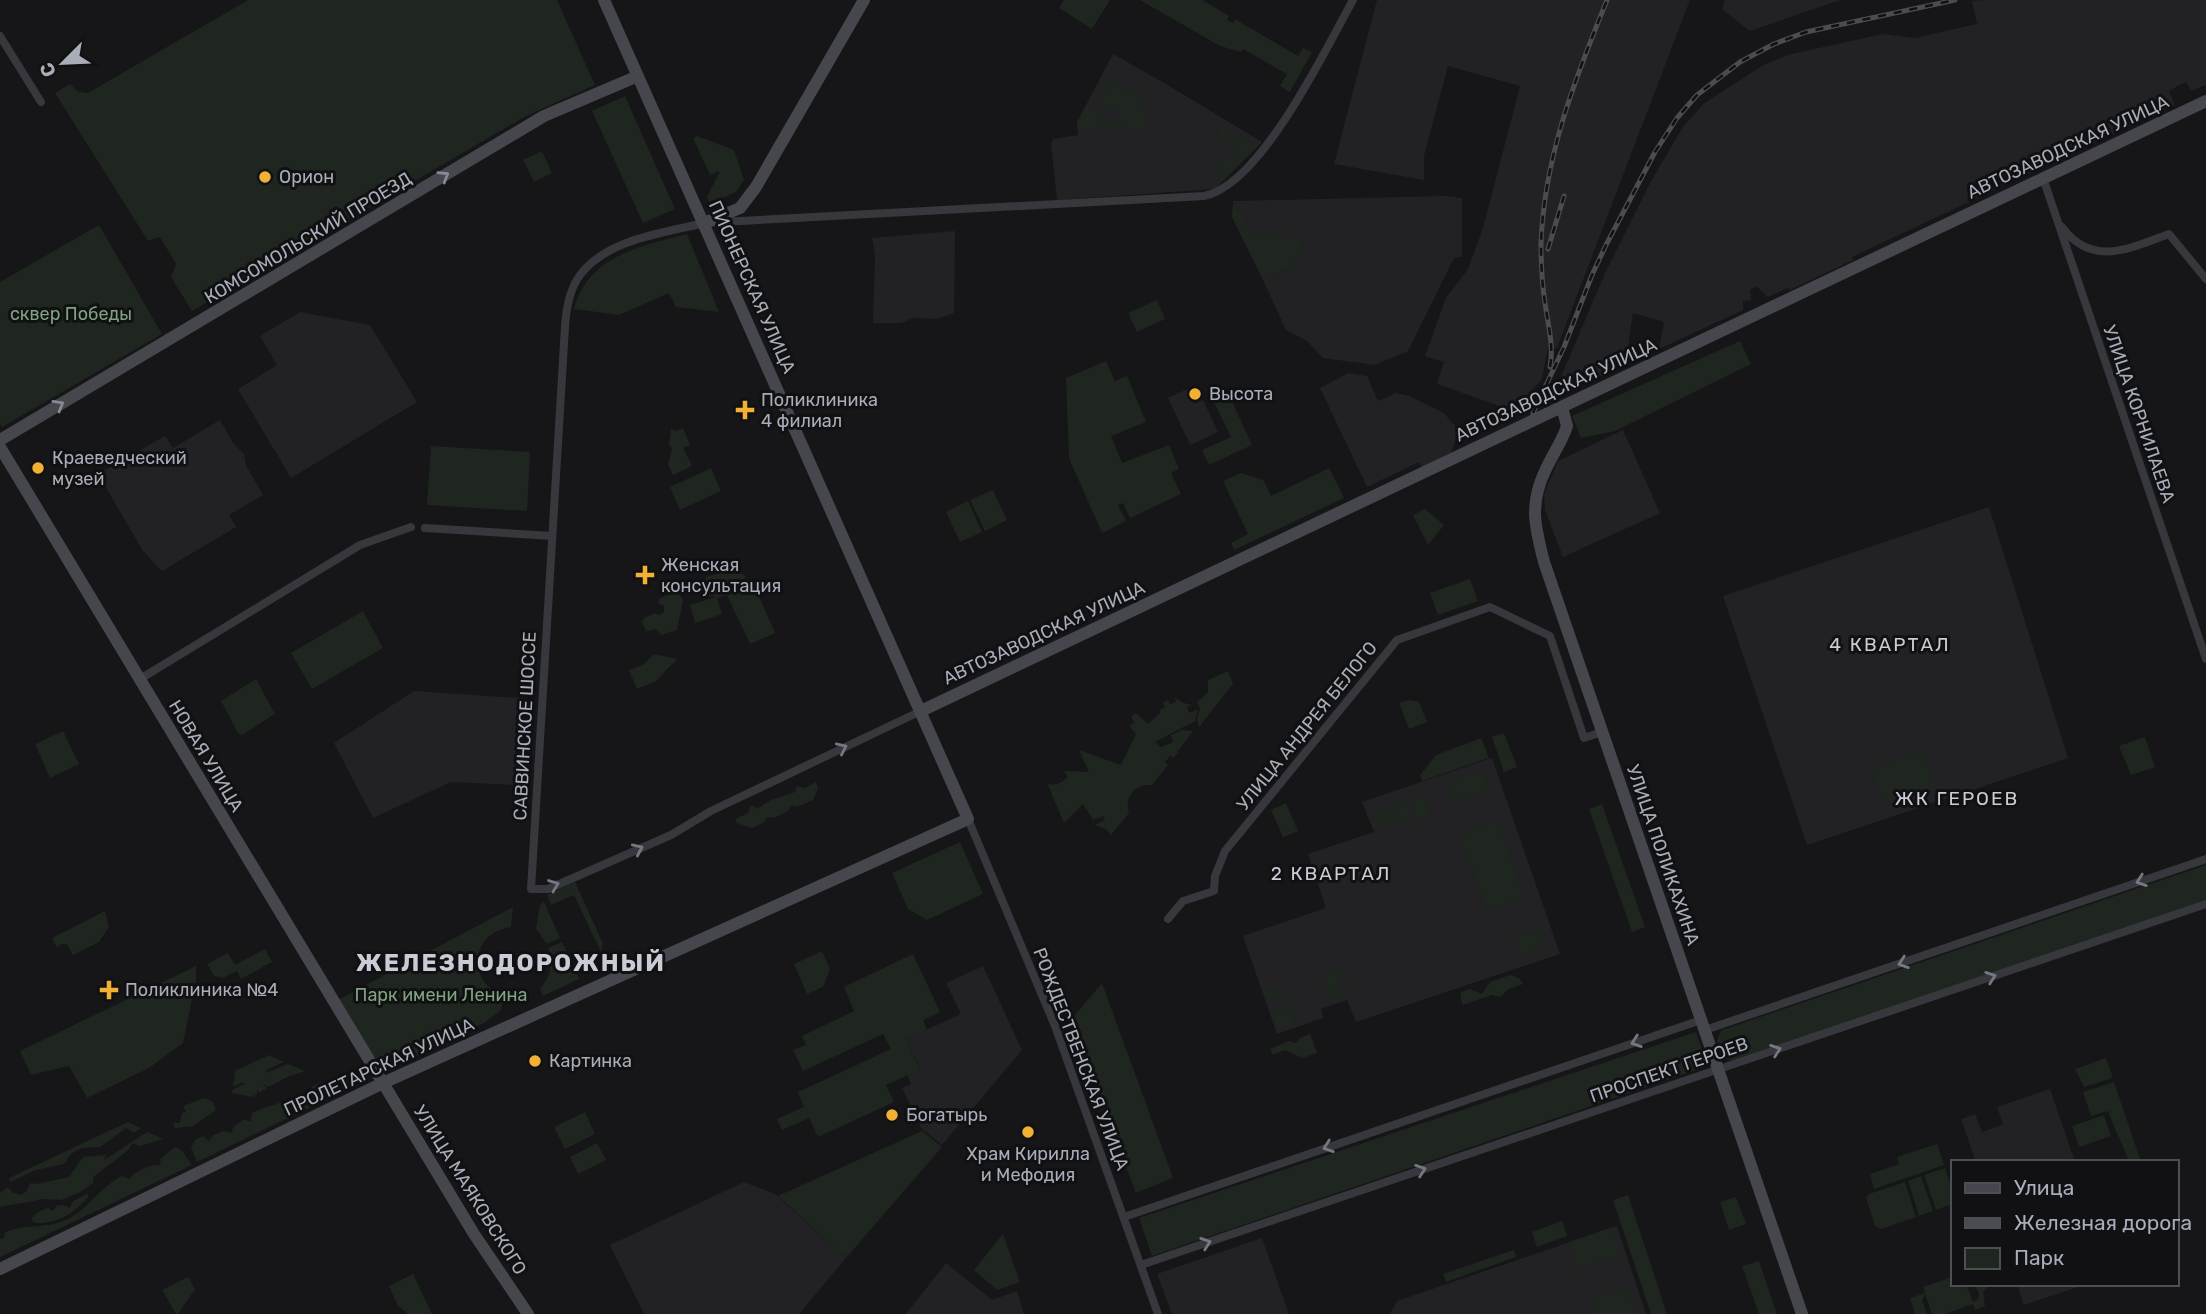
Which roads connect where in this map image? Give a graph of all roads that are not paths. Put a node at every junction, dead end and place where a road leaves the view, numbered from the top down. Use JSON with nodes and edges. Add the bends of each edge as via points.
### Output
{"nodes":[{"id":1,"x":604,"y":0,"type":"edge"},
{"id":2,"x":864,"y":0,"type":"edge"},
{"id":3,"x":1353,"y":0,"type":"edge"},
{"id":4,"x":0,"y":36,"type":"edge"},
{"id":5,"x":638,"y":76,"type":"junction"},
{"id":6,"x":2206,"y":101,"type":"edge"},
{"id":7,"x":41,"y":102,"type":"dead end"},
{"id":8,"x":2043,"y":178,"type":"junction"},
{"id":9,"x":740,"y":208,"type":"junction"},
{"id":10,"x":746,"y":221,"type":"junction"},
{"id":11,"x":2058,"y":222,"type":"junction"},
{"id":12,"x":704,"y":223,"type":"junction"},
{"id":13,"x":2206,"y":279,"type":"edge"},
{"id":14,"x":1562,"y":407,"type":"junction"},
{"id":15,"x":0,"y":440,"type":"edge"},
{"id":16,"x":0,"y":447,"type":"edge"},
{"id":17,"x":411,"y":527,"type":"dead end"},
{"id":18,"x":425,"y":528,"type":"dead end"},
{"id":19,"x":552,"y":536,"type":"junction"},
{"id":20,"x":2206,"y":659,"type":"edge"},
{"id":21,"x":140,"y":679,"type":"junction"},
{"id":22,"x":921,"y":711,"type":"junction"},
{"id":23,"x":1602,"y":732,"type":"junction"},
{"id":24,"x":968,"y":819,"type":"junction"},
{"id":25,"x":2206,"y":859,"type":"edge"},
{"id":26,"x":2206,"y":904,"type":"edge"},
{"id":27,"x":1168,"y":919,"type":"dead end"},
{"id":28,"x":1703,"y":1025,"type":"junction"},
{"id":29,"x":1718,"y":1069,"type":"junction"},
{"id":30,"x":383,"y":1083,"type":"junction"},
{"id":31,"x":1124,"y":1217,"type":"junction"},
{"id":32,"x":1141,"y":1265,"type":"junction"},
{"id":33,"x":0,"y":1269,"type":"edge"},
{"id":34,"x":528,"y":1314,"type":"edge"},
{"id":35,"x":1158,"y":1314,"type":"edge"},
{"id":36,"x":1802,"y":1314,"type":"edge"}],
"edges":[{"from":1,"to":5,"type":"street","name":"ПИОНЕРСКАЯ УЛИЦА"},
{"from":2,"to":9,"type":"street","via":[[768,171]]},
{"from":3,"to":10,"type":"street","name":"САВВИНСКОЕ ШОССЕ","via":[[1273,139],[1219,192]]},
{"from":4,"to":7,"type":"street"},
{"from":5,"to":12,"type":"street","name":"ПИОНЕРСКАЯ УЛИЦА"},
{"from":15,"to":5,"type":"street","name":"КОМСОМОЛЬСКИЙ ПРОЕЗД","one_way":true,"via":[[544,116]]},
{"from":6,"to":8,"type":"street","name":"АВТОЗАВОДСКАЯ УЛИЦА"},
{"from":8,"to":11,"type":"street","name":"УЛИЦА КОРНИЛАЕВА"},
{"from":8,"to":14,"type":"street","name":"АВТОЗАВОДСКАЯ УЛИЦА"},
{"from":9,"to":10,"type":"street"},
{"from":9,"to":12,"type":"street"},
{"from":10,"to":12,"type":"street","name":"САВВИНСКОЕ ШОССЕ"},
{"from":11,"to":13,"type":"street","via":[[2078,243],[2106,252],[2169,234]]},
{"from":11,"to":20,"type":"street","name":"УЛИЦА КОРНИЛАЕВА"},
{"from":12,"to":19,"type":"street","name":"САВВИНСКОЕ ШОССЕ","via":[[620,247],[588,267],[575,283],[566,310]]},
{"from":12,"to":22,"type":"street","name":"ПИОНЕРСКАЯ УЛИЦА"},
{"from":14,"to":22,"type":"street","name":"АВТОЗАВОДСКАЯ УЛИЦА"},
{"from":14,"to":23,"type":"street","name":"УЛИЦА ПОЛИКАХИНА","via":[[1567,426],[1539,486],[1534,520]]},
{"from":16,"to":21,"type":"street","name":"НОВАЯ УЛИЦА"},
{"from":17,"to":21,"type":"street","via":[[359,545]]},
{"from":18,"to":19,"type":"street"},
{"from":19,"to":22,"type":"street","name":"САВВИНСКОЕ ШОССЕ","one_way":true,"via":[[531,889],[548,889],[667,836]]},
{"from":21,"to":30,"type":"street","name":"НОВАЯ УЛИЦА"},
{"from":22,"to":24,"type":"street","name":"ПИОНЕРСКАЯ УЛИЦА"},
{"from":23,"to":27,"type":"street","name":"УЛИЦА АНДРЕЯ БЕЛОГО","via":[[1584,738],[1550,636],[1490,607],[1397,640],[1225,851],[1214,891],[1183,901]]},
{"from":23,"to":28,"type":"street","name":"УЛИЦА ПОЛИКАХИНА"},
{"from":24,"to":30,"type":"street","name":"ПРОЛЕТАРСКАЯ УЛИЦА"},
{"from":24,"to":31,"type":"street","name":"РОЖДЕСТВЕНСКАЯ УЛИЦА","via":[[1058,1031]]},
{"from":25,"to":28,"type":"street","name":"ПРОСПЕКТ ГЕРОЕВ","one_way":true},
{"from":29,"to":26,"type":"street","name":"ПРОСПЕКТ ГЕРОЕВ","one_way":true},
{"from":28,"to":29,"type":"street","name":"УЛИЦА ПОЛИКАХИНА"},
{"from":28,"to":31,"type":"street","name":"ПРОСПЕКТ ГЕРОЕВ","one_way":true},
{"from":32,"to":29,"type":"street","name":"ПРОСПЕКТ ГЕРОЕВ","one_way":true},
{"from":29,"to":36,"type":"street","name":"УЛИЦА ПОЛИКАХИНА"},
{"from":30,"to":33,"type":"street","name":"ПРОЛЕТАРСКАЯ УЛИЦА"},
{"from":30,"to":34,"type":"street","name":"УЛИЦА МАЯКОВСКОГО"},
{"from":31,"to":32,"type":"street","name":"РОЖДЕСТВЕНСКАЯ УЛИЦА"},
{"from":32,"to":35,"type":"street","name":"РОЖДЕСТВЕНСКАЯ УЛИЦА"}]}
